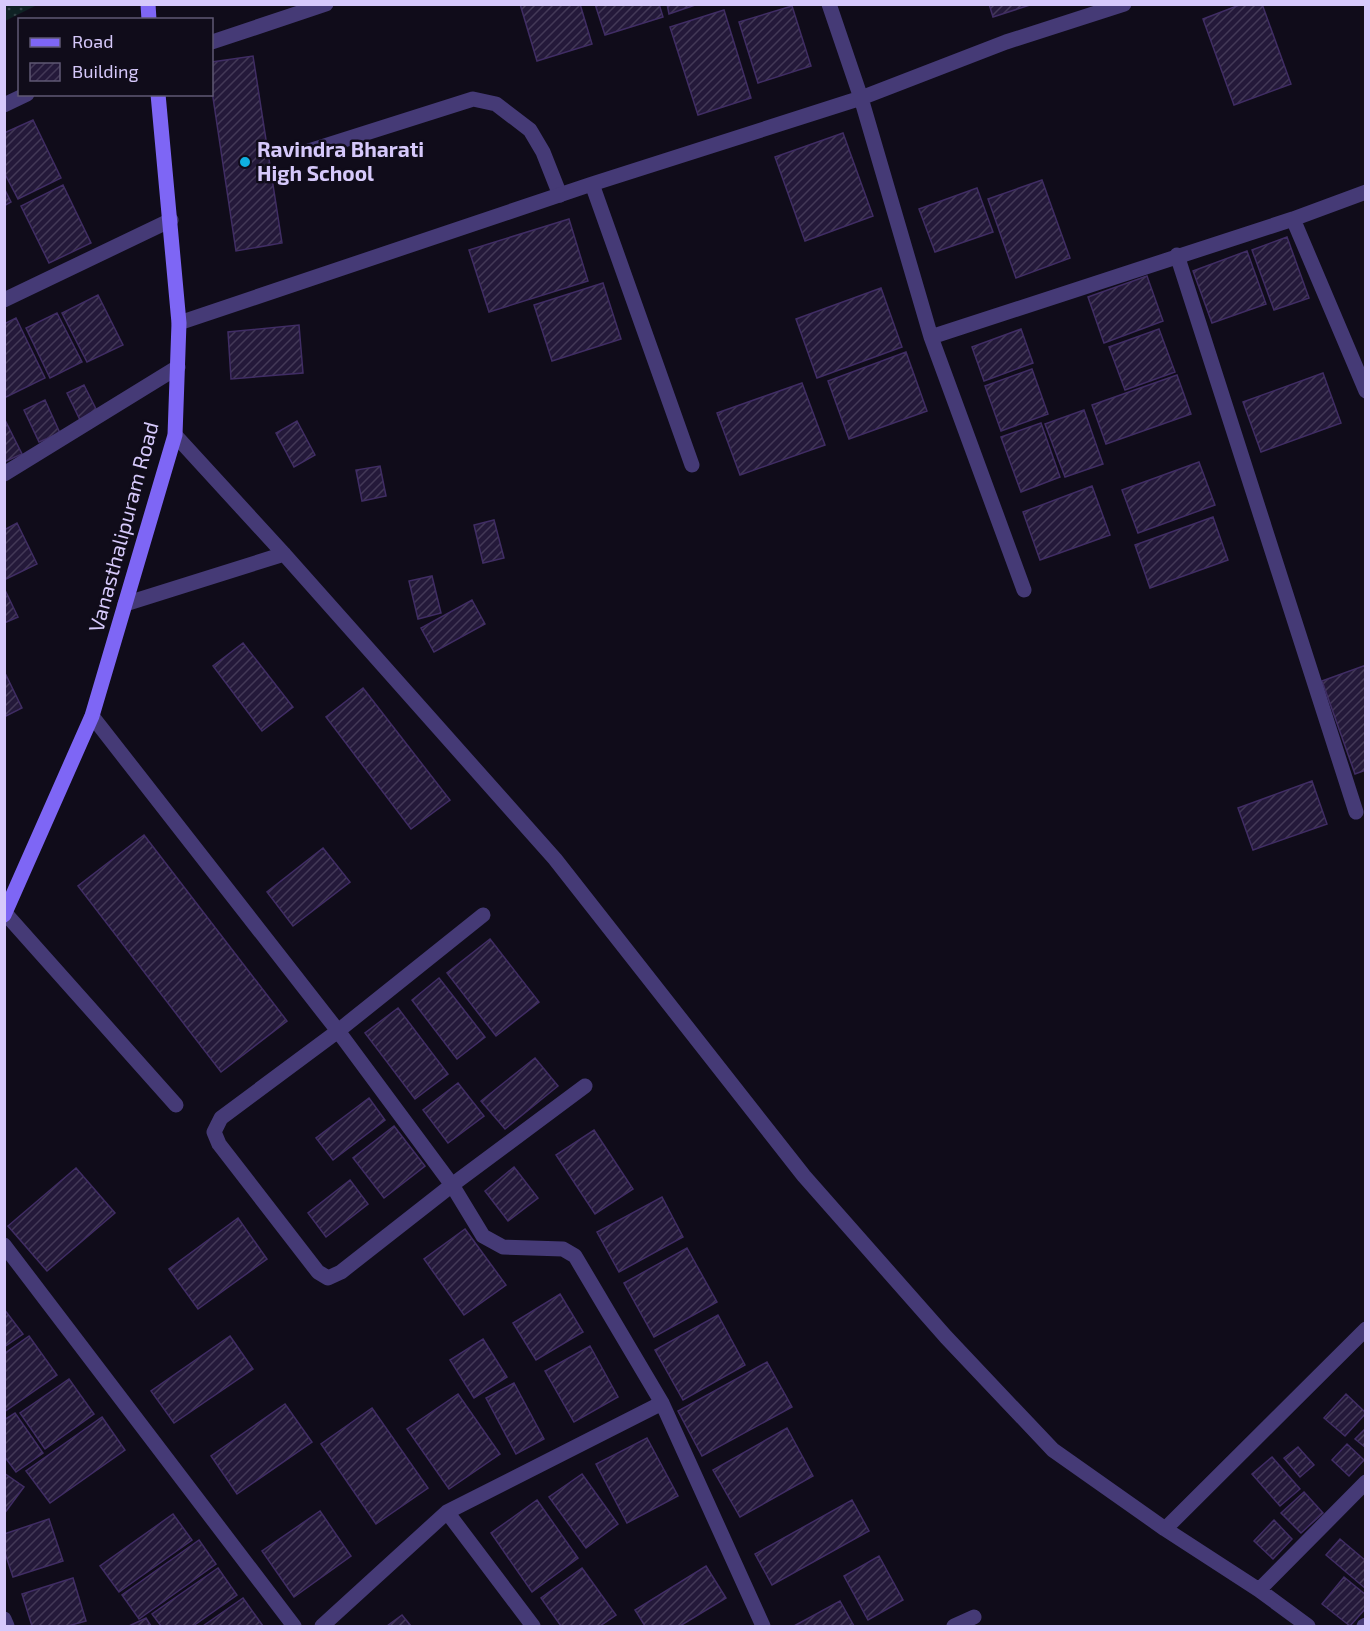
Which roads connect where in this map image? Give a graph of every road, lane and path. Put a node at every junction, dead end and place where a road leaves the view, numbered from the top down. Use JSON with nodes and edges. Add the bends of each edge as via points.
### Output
{"nodes":[{"id":1,"x":326,"y":4,"type":"edge"},
{"id":2,"x":829,"y":4,"type":"edge"},
{"id":3,"x":1124,"y":4,"type":"edge"},
{"id":4,"x":213,"y":42,"type":"edge"},
{"id":5,"x":23,"y":96,"type":"edge"},
{"id":6,"x":158,"y":96,"type":"edge"},
{"id":7,"x":861,"y":98,"type":"junction"},
{"id":8,"x":4,"y":105,"type":"edge"},
{"id":9,"x":309,"y":151,"type":"dead end"},
{"id":10,"x":592,"y":184,"type":"junction"},
{"id":11,"x":1365,"y":192,"type":"edge"},
{"id":12,"x":560,"y":195,"type":"junction"},
{"id":13,"x":1293,"y":219,"type":"junction"},
{"id":14,"x":171,"y":220,"type":"junction"},
{"id":15,"x":1177,"y":255,"type":"junction"},
{"id":16,"x":4,"y":300,"type":"edge"},
{"id":17,"x":179,"y":323,"type":"junction"},
{"id":18,"x":931,"y":337,"type":"junction"},
{"id":19,"x":177,"y":367,"type":"junction"},
{"id":20,"x":1365,"y":391,"type":"edge"},
{"id":21,"x":175,"y":435,"type":"junction"},
{"id":22,"x":692,"y":465,"type":"dead end"},
{"id":23,"x":4,"y":474,"type":"edge"},
{"id":24,"x":284,"y":554,"type":"junction"},
{"id":25,"x":1024,"y":590,"type":"dead end"},
{"id":26,"x":125,"y":604,"type":"junction"},
{"id":27,"x":92,"y":716,"type":"junction"},
{"id":28,"x":1356,"y":812,"type":"dead end"},
{"id":29,"x":5,"y":913,"type":"edge"},
{"id":30,"x":483,"y":915,"type":"dead end"},
{"id":31,"x":338,"y":1031,"type":"junction"},
{"id":32,"x":585,"y":1086,"type":"dead end"},
{"id":33,"x":176,"y":1105,"type":"dead end"},
{"id":34,"x":452,"y":1185,"type":"junction"},
{"id":35,"x":4,"y":1245,"type":"edge"},
{"id":36,"x":1365,"y":1329,"type":"edge"},
{"id":37,"x":662,"y":1403,"type":"junction"},
{"id":38,"x":1365,"y":1482,"type":"edge"},
{"id":39,"x":447,"y":1512,"type":"junction"},
{"id":40,"x":1165,"y":1529,"type":"junction"},
{"id":41,"x":1259,"y":1590,"type":"junction"},
{"id":42,"x":974,"y":1617,"type":"dead end"},
{"id":43,"x":4,"y":1619,"type":"edge"},
{"id":44,"x":7,"y":1626,"type":"edge"},
{"id":45,"x":294,"y":1626,"type":"edge"},
{"id":46,"x":322,"y":1626,"type":"edge"},
{"id":47,"x":533,"y":1626,"type":"edge"},
{"id":48,"x":763,"y":1626,"type":"edge"},
{"id":49,"x":954,"y":1626,"type":"edge"},
{"id":50,"x":1308,"y":1626,"type":"edge"}],
"edges":[{"from":1,"to":4,"type":"street"},
{"from":2,"to":7,"type":"street"},
{"from":3,"to":7,"type":"street","via":[[1006,42]]},
{"from":5,"to":8,"type":"street"},
{"from":6,"to":14,"type":"street","name":"Vanasthalipuram Road"},
{"from":7,"to":10,"type":"street"},
{"from":7,"to":18,"type":"street"},
{"from":9,"to":12,"type":"street","via":[[473,99],[496,104],[530,130]]},
{"from":10,"to":12,"type":"street"},
{"from":10,"to":22,"type":"street"},
{"from":11,"to":13,"type":"street"},
{"from":12,"to":17,"type":"street"},
{"from":13,"to":15,"type":"street"},
{"from":13,"to":20,"type":"street"},
{"from":14,"to":16,"type":"street"},
{"from":14,"to":17,"type":"street","name":"Vanasthalipuram Road"},
{"from":15,"to":18,"type":"street"},
{"from":15,"to":28,"type":"street"},
{"from":17,"to":19,"type":"street","name":"Vanasthalipuram Road"},
{"from":18,"to":25,"type":"street"},
{"from":19,"to":21,"type":"street","name":"Vanasthalipuram Road"},
{"from":19,"to":23,"type":"street"},
{"from":21,"to":24,"type":"street"},
{"from":21,"to":26,"type":"street","name":"Vanasthalipuram Road"},
{"from":24,"to":26,"type":"street"},
{"from":24,"to":40,"type":"street","via":[[555,859],[804,1176],[946,1337],[1053,1450]]},
{"from":26,"to":27,"type":"street","name":"Vanasthalipuram Road"},
{"from":27,"to":29,"type":"street","name":"Vanasthalipuram Road"},
{"from":27,"to":31,"type":"street"},
{"from":29,"to":33,"type":"street"},
{"from":30,"to":31,"type":"street"},
{"from":31,"to":34,"type":"street"},
{"from":31,"to":34,"type":"street","via":[[221,1118],[214,1132],[219,1143],[318,1272],[328,1278]]},
{"from":32,"to":34,"type":"street"},
{"from":34,"to":37,"type":"street","via":[[483,1236],[503,1247],[563,1250],[574,1256]]},
{"from":35,"to":45,"type":"street"},
{"from":36,"to":40,"type":"street"},
{"from":37,"to":39,"type":"street"},
{"from":37,"to":48,"type":"street"},
{"from":38,"to":41,"type":"street"},
{"from":39,"to":46,"type":"street"},
{"from":39,"to":47,"type":"street"},
{"from":40,"to":41,"type":"street"},
{"from":41,"to":50,"type":"street"},
{"from":42,"to":49,"type":"street"},
{"from":43,"to":44,"type":"street"}]}
